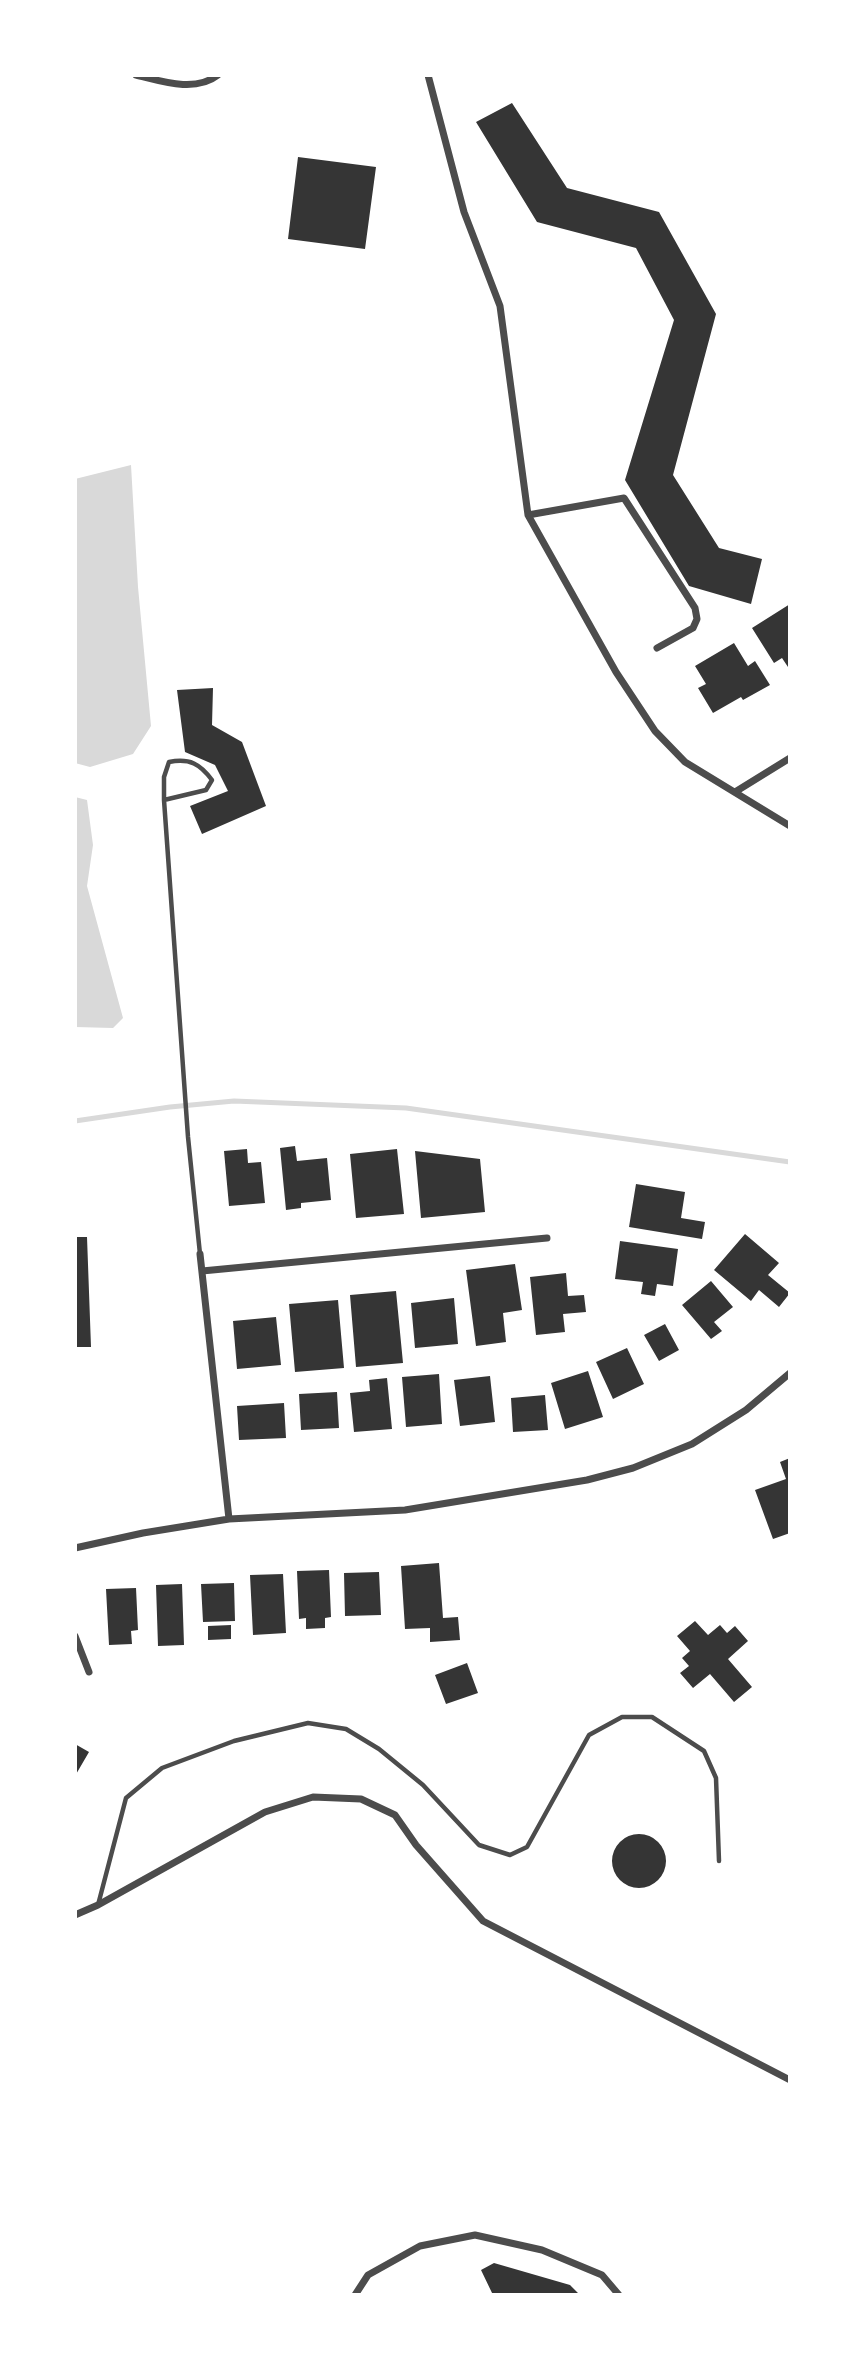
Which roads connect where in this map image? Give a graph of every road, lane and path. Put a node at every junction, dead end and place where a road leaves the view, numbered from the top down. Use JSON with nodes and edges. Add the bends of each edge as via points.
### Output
{"nodes":[{"id":1,"x":136,"y":75,"type":"edge"},
{"id":2,"x":218,"y":75,"type":"edge"},
{"id":3,"x":428,"y":75,"type":"edge"},
{"id":4,"x":528,"y":514,"type":"junction"},
{"id":5,"x":657,"y":648,"type":"dead end"},
{"id":6,"x":790,"y":758,"type":"edge"},
{"id":7,"x":735,"y":792,"type":"junction"},
{"id":8,"x":164,"y":800,"type":"junction"},
{"id":9,"x":790,"y":826,"type":"edge"},
{"id":10,"x":547,"y":1238,"type":"dead end"},
{"id":11,"x":200,"y":1254,"type":"joint"},
{"id":12,"x":202,"y":1271,"type":"junction"},
{"id":13,"x":790,"y":1373,"type":"edge"},
{"id":14,"x":229,"y":1519,"type":"junction"},
{"id":15,"x":75,"y":1548,"type":"edge"},
{"id":16,"x":75,"y":1636,"type":"edge"},
{"id":17,"x":89,"y":1672,"type":"dead end"},
{"id":18,"x":719,"y":1861,"type":"dead end"},
{"id":19,"x":98,"y":1905,"type":"junction"},
{"id":20,"x":75,"y":1915,"type":"edge"},
{"id":21,"x":790,"y":2080,"type":"edge"},
{"id":22,"x":355,"y":2295,"type":"edge"},
{"id":23,"x":620,"y":2295,"type":"edge"}],
"edges":[{"from":1,"to":2,"type":"street","via":[[195,84]]},
{"from":3,"to":4,"type":"street","via":[[464,212],[500,306]]},
{"from":4,"to":5,"type":"street","via":[[624,498],[695,608],[693,628]]},
{"from":4,"to":7,"type":"street","via":[[655,731],[685,762]]},
{"from":6,"to":7,"type":"street"},
{"from":7,"to":9,"type":"street"},
{"from":8,"to":8,"type":"lane","via":[[169,762],[185,759],[202,767],[212,780],[206,790]]},
{"from":8,"to":11,"type":"lane"},
{"from":10,"to":12,"type":"street"},
{"from":11,"to":12,"type":"street"},
{"from":12,"to":14,"type":"street"},
{"from":13,"to":14,"type":"street","via":[[746,1410],[692,1444],[633,1468],[587,1480],[405,1510]]},
{"from":14,"to":15,"type":"street"},
{"from":16,"to":17,"type":"street"},
{"from":18,"to":19,"type":"lane","via":[[716,1777],[704,1751],[652,1717],[622,1717],[589,1735],[527,1847],[510,1855],[479,1845],[422,1785],[379,1749],[346,1729],[308,1723],[234,1741],[162,1768],[126,1798]]},
{"from":19,"to":20,"type":"street"},
{"from":19,"to":21,"type":"street","via":[[265,1812],[313,1797],[361,1799],[395,1815],[483,1921]]},
{"from":22,"to":23,"type":"street","via":[[368,2275],[420,2246],[475,2235],[542,2250],[602,2275]]}]}
